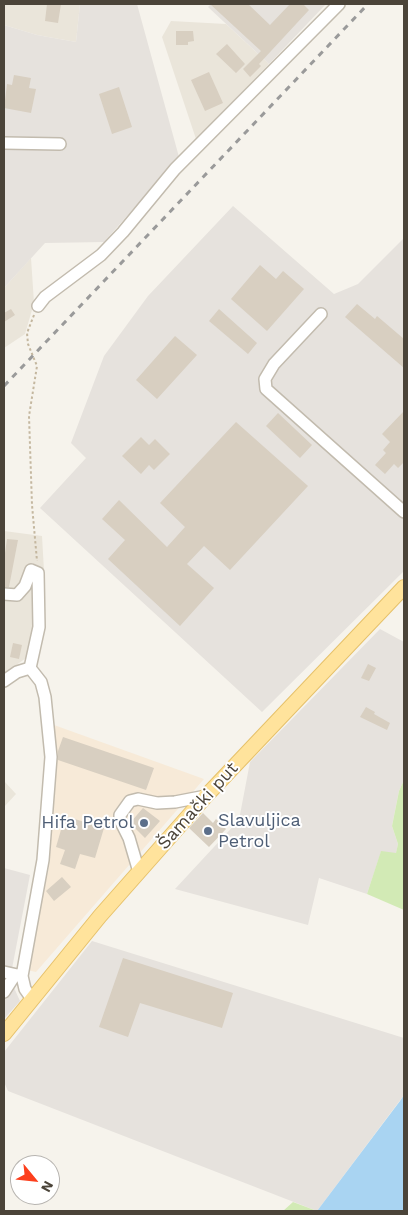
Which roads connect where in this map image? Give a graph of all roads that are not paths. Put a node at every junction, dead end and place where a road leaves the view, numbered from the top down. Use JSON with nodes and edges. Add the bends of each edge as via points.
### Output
{"nodes":[{"id":1,"x":339,"y":4,"type":"edge"},
{"id":2,"x":4,"y":143,"type":"edge"},
{"id":3,"x":60,"y":144,"type":"dead end"},
{"id":4,"x":38,"y":306,"type":"road end"},
{"id":5,"x":321,"y":314,"type":"dead end"},
{"id":6,"x":404,"y":512,"type":"edge"},
{"id":7,"x":404,"y":588,"type":"edge"},
{"id":8,"x":4,"y":594,"type":"edge"},
{"id":9,"x":30,"y":668,"type":"junction"},
{"id":10,"x":4,"y":670,"type":"edge"},
{"id":11,"x":17,"y":672,"type":"junction"},
{"id":12,"x":4,"y":681,"type":"edge"},
{"id":13,"x":206,"y":796,"type":"junction"},
{"id":14,"x":139,"y":872,"type":"junction"},
{"id":15,"x":4,"y":972,"type":"edge"},
{"id":16,"x":19,"y":975,"type":"junction"},
{"id":17,"x":4,"y":992,"type":"edge"},
{"id":18,"x":32,"y":998,"type":"junction"},
{"id":19,"x":4,"y":1034,"type":"edge"}],
"edges":[{"from":1,"to":4,"type":"street","via":[[175,169],[124,232]]},
{"from":2,"to":3,"type":"street"},
{"from":5,"to":6,"type":"street","via":[[274,364],[265,379],[266,389]]},
{"from":7,"to":13,"type":"main road","name":"Šamački put"},
{"from":8,"to":9,"type":"street","via":[[17,595],[25,586],[31,570],[38,573],[39,627]]},
{"from":9,"to":11,"type":"street"},
{"from":9,"to":16,"type":"street","via":[[41,682],[45,698],[51,757],[43,860]]},
{"from":10,"to":11,"type":"street"},
{"from":11,"to":12,"type":"street"},
{"from":13,"to":14,"type":"main road","name":"Šamački put"},
{"from":13,"to":14,"type":"street","via":[[175,802],[157,803],[138,798],[130,801],[120,820]]},
{"from":14,"to":18,"type":"main road","name":"Šamački put"},
{"from":15,"to":16,"type":"street"},
{"from":16,"to":17,"type":"street"},
{"from":16,"to":18,"type":"street"},
{"from":18,"to":19,"type":"main road","name":"Šamački put"}]}
